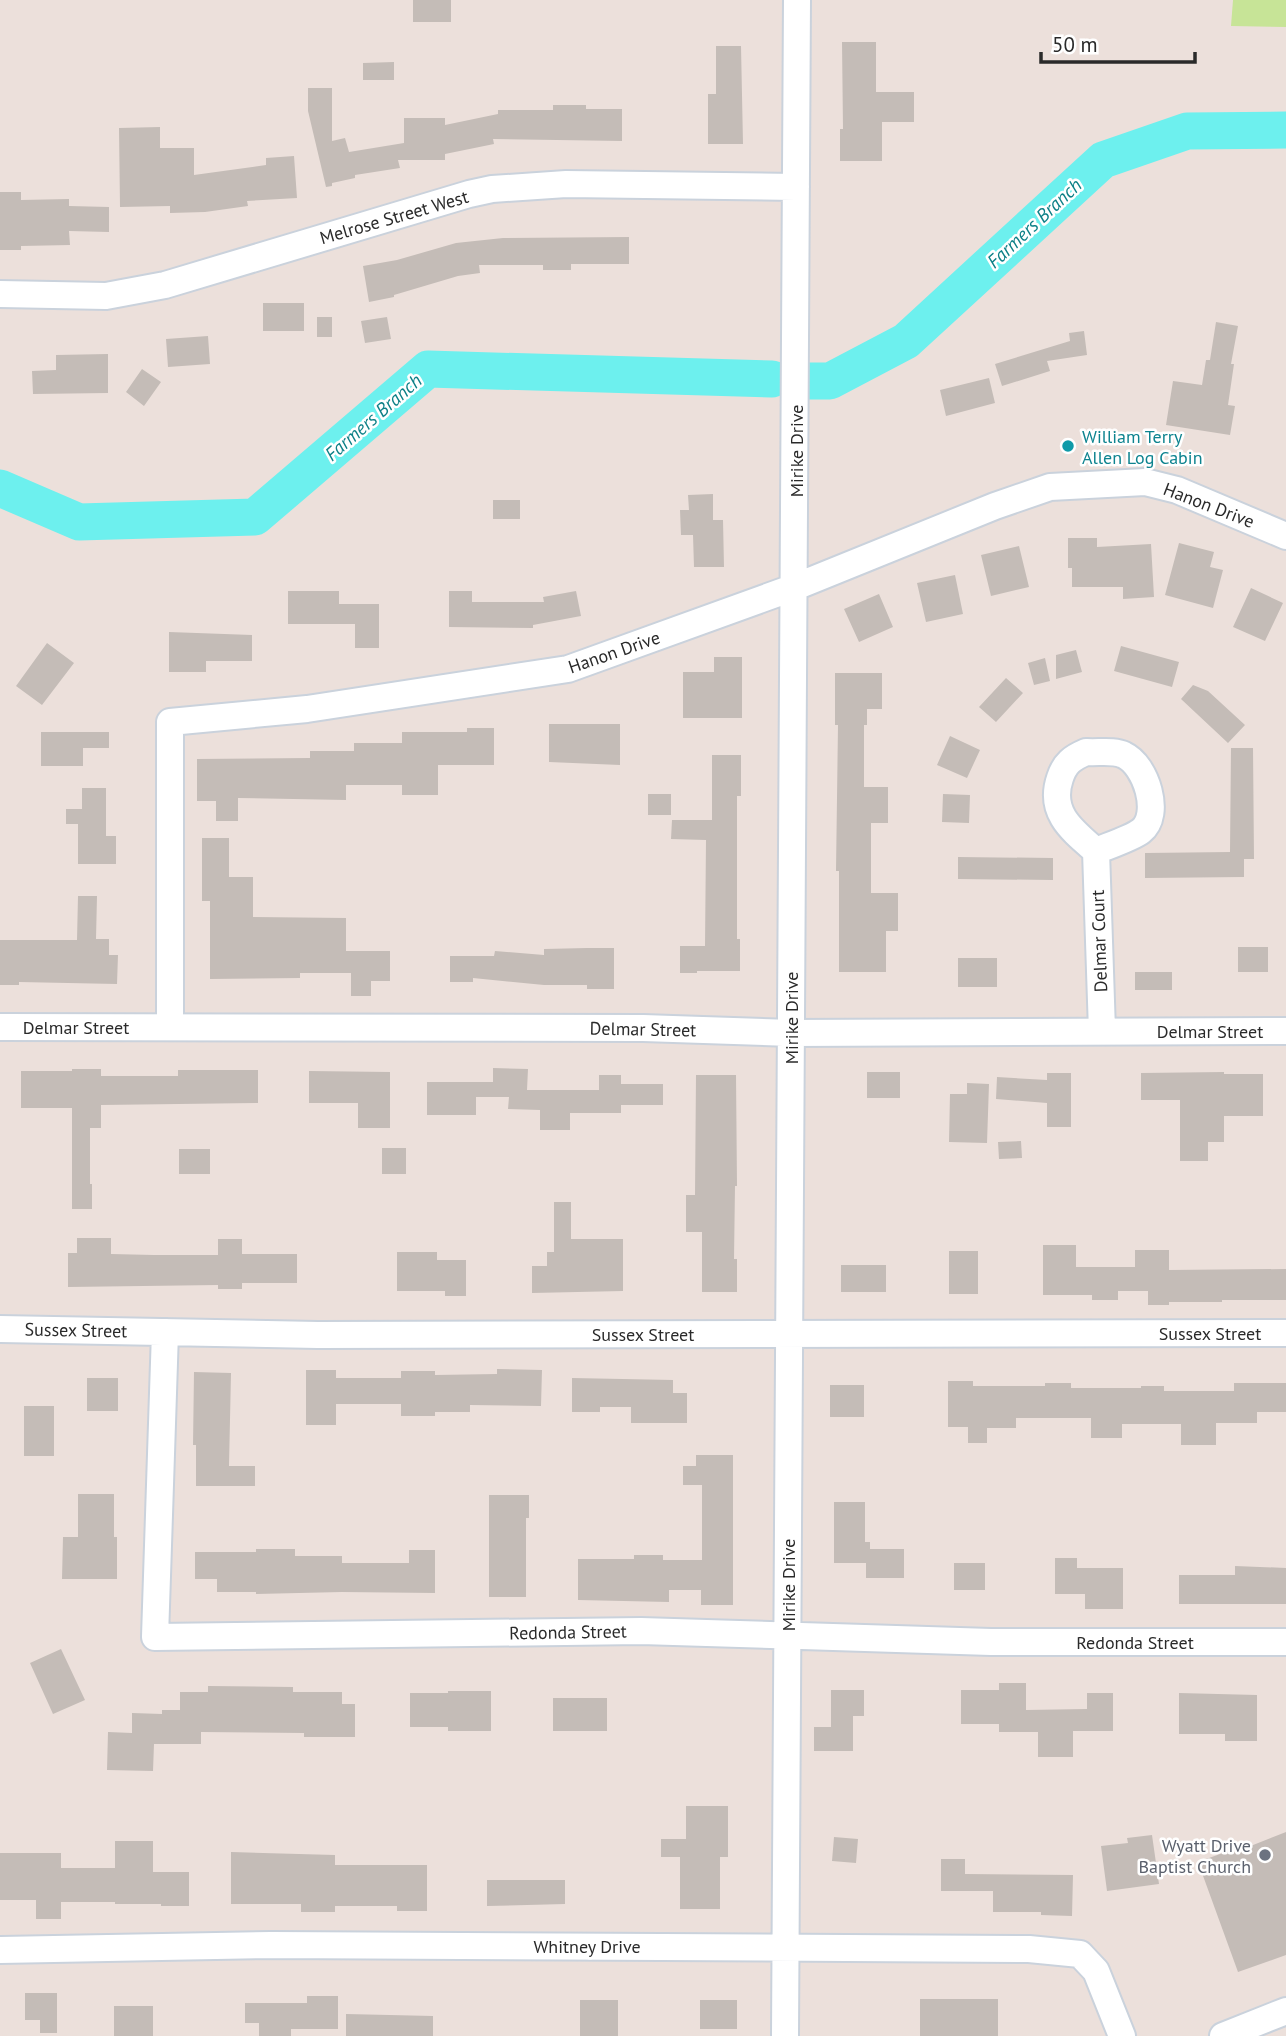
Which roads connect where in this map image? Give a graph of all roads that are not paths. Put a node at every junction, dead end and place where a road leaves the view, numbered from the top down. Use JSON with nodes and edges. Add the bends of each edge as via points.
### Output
{"nodes":[{"id":1,"x":797,"y":0,"type":"edge"},
{"id":2,"x":796,"y":187,"type":"junction"},
{"id":3,"x":0,"y":294,"type":"edge"},
{"id":4,"x":1286,"y":536,"type":"edge"},
{"id":5,"x":795,"y":587,"type":"junction"},
{"id":6,"x":1097,"y":852,"type":"dead end"},
{"id":7,"x":0,"y":1027,"type":"edge"},
{"id":8,"x":170,"y":1027,"type":"junction"},
{"id":9,"x":1102,"y":1031,"type":"junction"},
{"id":10,"x":1286,"y":1031,"type":"edge"},
{"id":11,"x":791,"y":1032,"type":"junction"},
{"id":12,"x":0,"y":1329,"type":"edge"},
{"id":13,"x":165,"y":1332,"type":"junction"},
{"id":14,"x":1286,"y":1333,"type":"edge"},
{"id":15,"x":789,"y":1334,"type":"junction"},
{"id":16,"x":788,"y":1636,"type":"junction"},
{"id":17,"x":1286,"y":1642,"type":"edge"},
{"id":18,"x":786,"y":1946,"type":"junction"},
{"id":19,"x":0,"y":1950,"type":"edge"},
{"id":20,"x":1286,"y":2011,"type":"edge"},
{"id":21,"x":785,"y":2036,"type":"edge"},
{"id":22,"x":1122,"y":2036,"type":"edge"},
{"id":23,"x":1223,"y":2036,"type":"edge"}],
"edges":[{"from":1,"to":2,"type":"street","name":"Mirike Drive"},
{"from":2,"to":3,"type":"street","name":"Melrose Street West","via":[[566,184],[492,189],[164,285],[106,296]]},
{"from":2,"to":5,"type":"street","name":"Mirike Drive"},
{"from":4,"to":5,"type":"street","name":"Hanon Drive","via":[[1177,490],[1145,482],[1050,487]]},
{"from":5,"to":8,"type":"street","name":"Hanon Drive","via":[[568,669],[307,709],[170,722]]},
{"from":5,"to":11,"type":"street","name":"Mirike Drive"},
{"from":6,"to":9,"type":"street","name":"Delmar Court"},
{"from":7,"to":8,"type":"street","name":"Delmar Street"},
{"from":8,"to":11,"type":"street","name":"Delmar Street"},
{"from":9,"to":10,"type":"street","name":"Delmar Street"},
{"from":9,"to":11,"type":"street","name":"Delmar Street"},
{"from":11,"to":15,"type":"street","name":"Mirike Drive"},
{"from":12,"to":13,"type":"street","name":"Sussex Street"},
{"from":13,"to":15,"type":"street","name":"Sussex Street"},
{"from":13,"to":16,"type":"street","name":"Redonda Street","via":[[155,1637],[641,1631]]},
{"from":14,"to":15,"type":"street","name":"Sussex Street"},
{"from":15,"to":16,"type":"street","name":"Mirike Drive"},
{"from":16,"to":17,"type":"street","name":"Redonda Street","via":[[990,1642]]},
{"from":16,"to":18,"type":"street","name":"Mirike Drive"},
{"from":18,"to":19,"type":"street","name":"Whitney Drive","via":[[271,1945]]},
{"from":18,"to":21,"type":"street","name":"Mirike Drive"},
{"from":18,"to":22,"type":"street","name":"Whitney Drive","via":[[1029,1949],[1080,1954],[1096,1971]]},
{"from":20,"to":23,"type":"street"}]}
